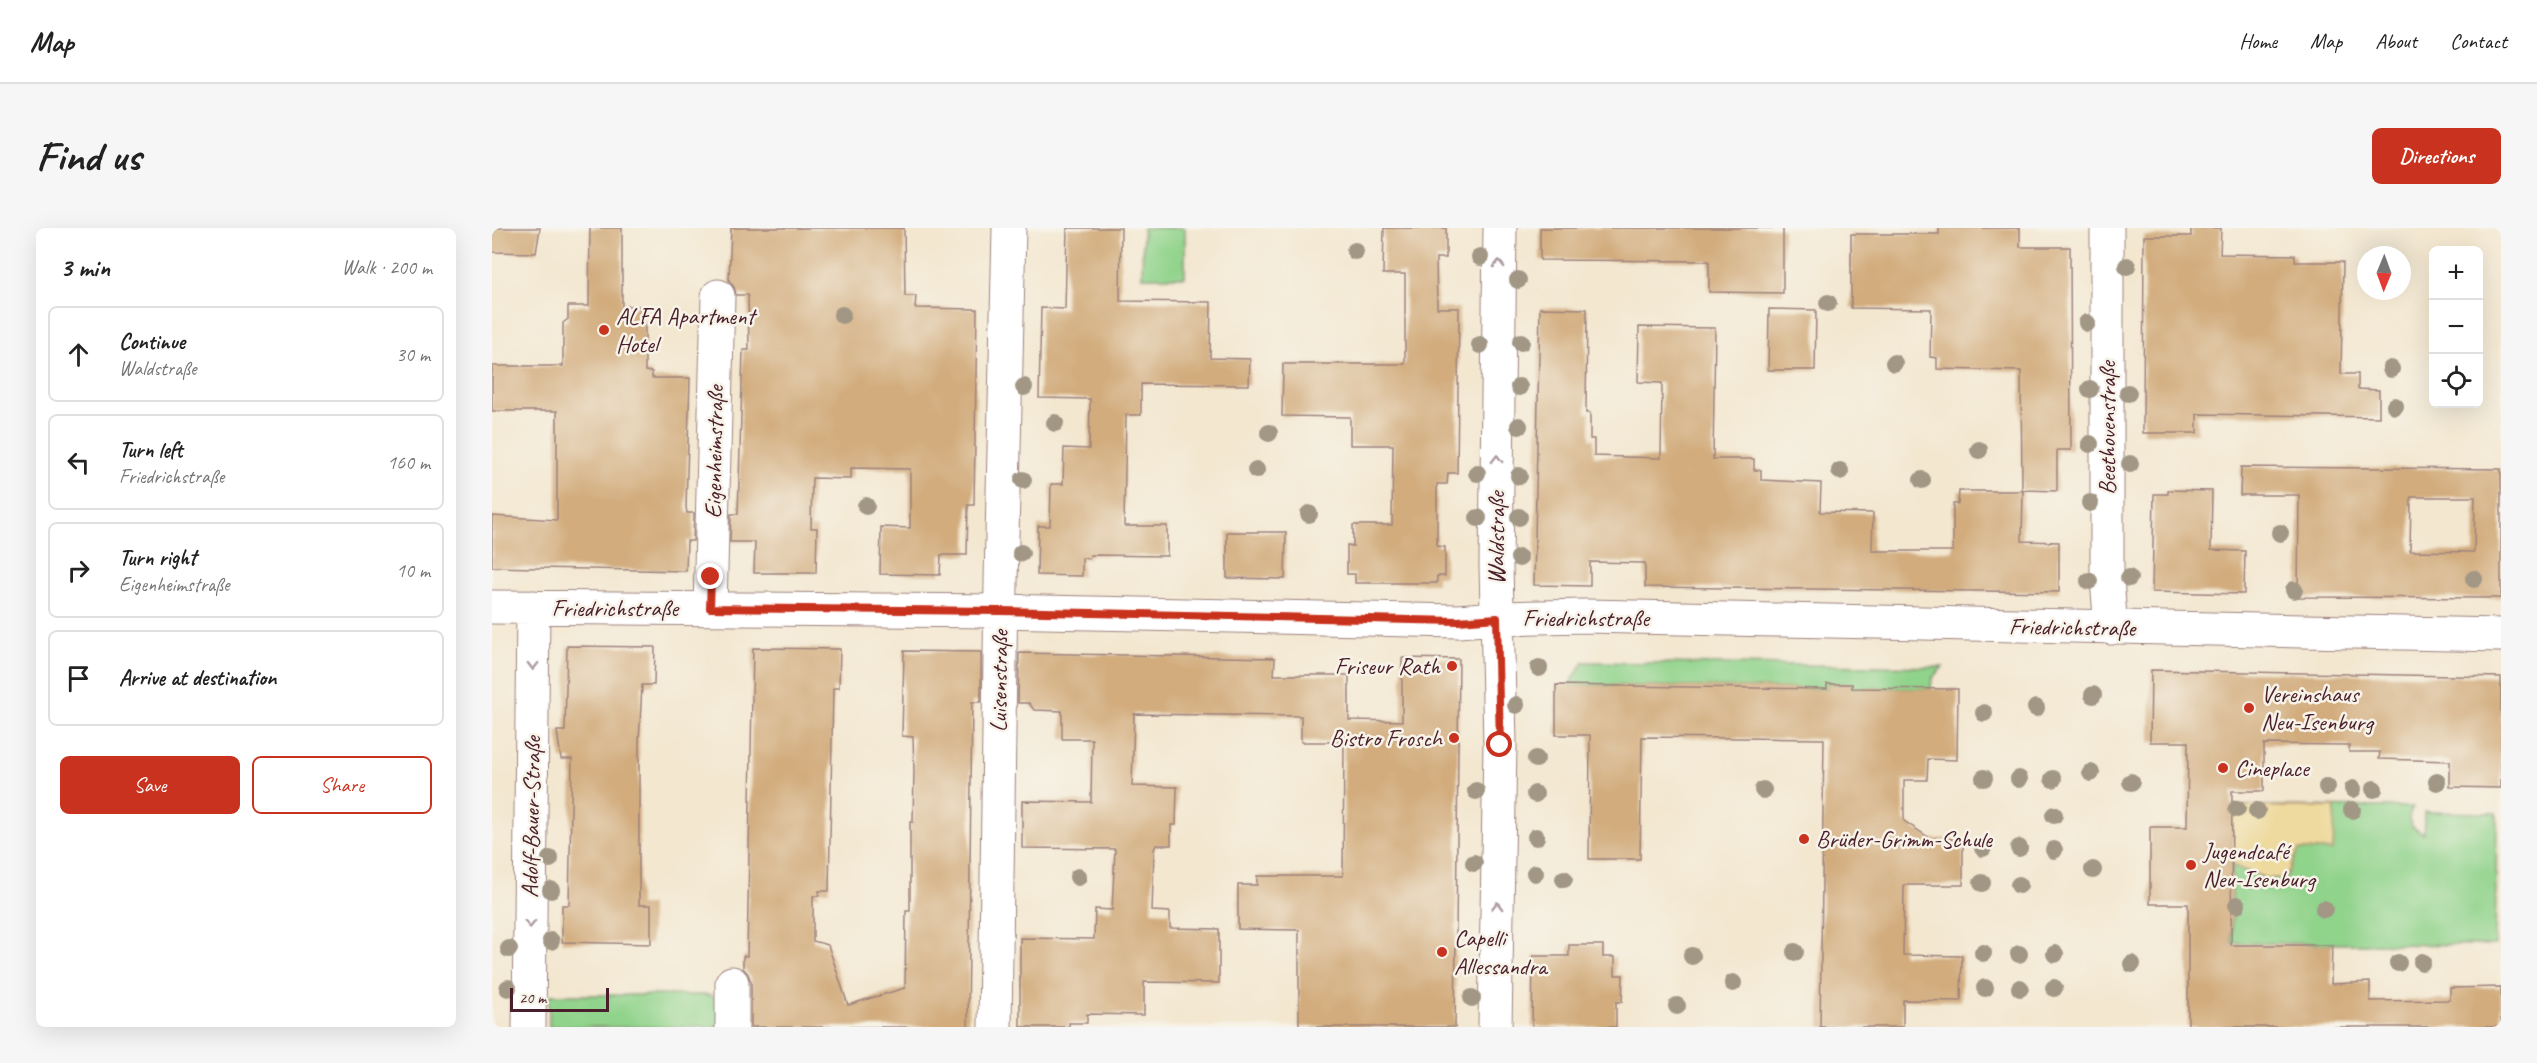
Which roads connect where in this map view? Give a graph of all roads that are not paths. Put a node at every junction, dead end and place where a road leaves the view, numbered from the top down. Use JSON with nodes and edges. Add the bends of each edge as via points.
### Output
{"nodes":[{"id":1,"x":1009,"y":228,"type":"edge"},
{"id":2,"x":1500,"y":228,"type":"edge"},
{"id":3,"x":2107,"y":228,"type":"edge"},
{"id":4,"x":718,"y":296,"type":"dead end"},
{"id":5,"x":492,"y":607,"type":"edge"},
{"id":6,"x":533,"y":608,"type":"junction"},
{"id":7,"x":710,"y":608,"type":"junction"},
{"id":8,"x":1000,"y":611,"type":"junction"},
{"id":9,"x":1497,"y":618,"type":"junction"},
{"id":10,"x":2110,"y":628,"type":"junction"},
{"id":11,"x":2501,"y":635,"type":"edge"},
{"id":12,"x":732,"y":983,"type":"dead end"},
{"id":13,"x":529,"y":1027,"type":"edge"},
{"id":14,"x":732,"y":1027,"type":"edge"},
{"id":15,"x":995,"y":1027,"type":"edge"},
{"id":16,"x":1495,"y":1027,"type":"edge"}],
"edges":[{"from":1,"to":8,"type":"street","name":"Luisenstraße"},
{"from":9,"to":2,"type":"street","name":"Waldstraße","one_way":true},
{"from":3,"to":10,"type":"street","name":"Beethovenstraße"},
{"from":4,"to":7,"type":"street","name":"Eigenheimstraße"},
{"from":5,"to":6,"type":"street","name":"Friedrichstraße"},
{"from":6,"to":7,"type":"street","name":"Friedrichstraße"},
{"from":6,"to":13,"type":"street","name":"Adolf-Bauer-Straße","one_way":true},
{"from":7,"to":8,"type":"street","name":"Friedrichstraße"},
{"from":8,"to":9,"type":"street","name":"Friedrichstraße","via":[[1458,621]]},
{"from":8,"to":15,"type":"street","name":"Luisenstraße"},
{"from":9,"to":10,"type":"street","name":"Friedrichstraße","via":[[1586,616]]},
{"from":16,"to":9,"type":"street","name":"Waldstraße","one_way":true,"via":[[1500,745]]},
{"from":10,"to":11,"type":"street","name":"Friedrichstraße"},
{"from":12,"to":14,"type":"street"}]}
